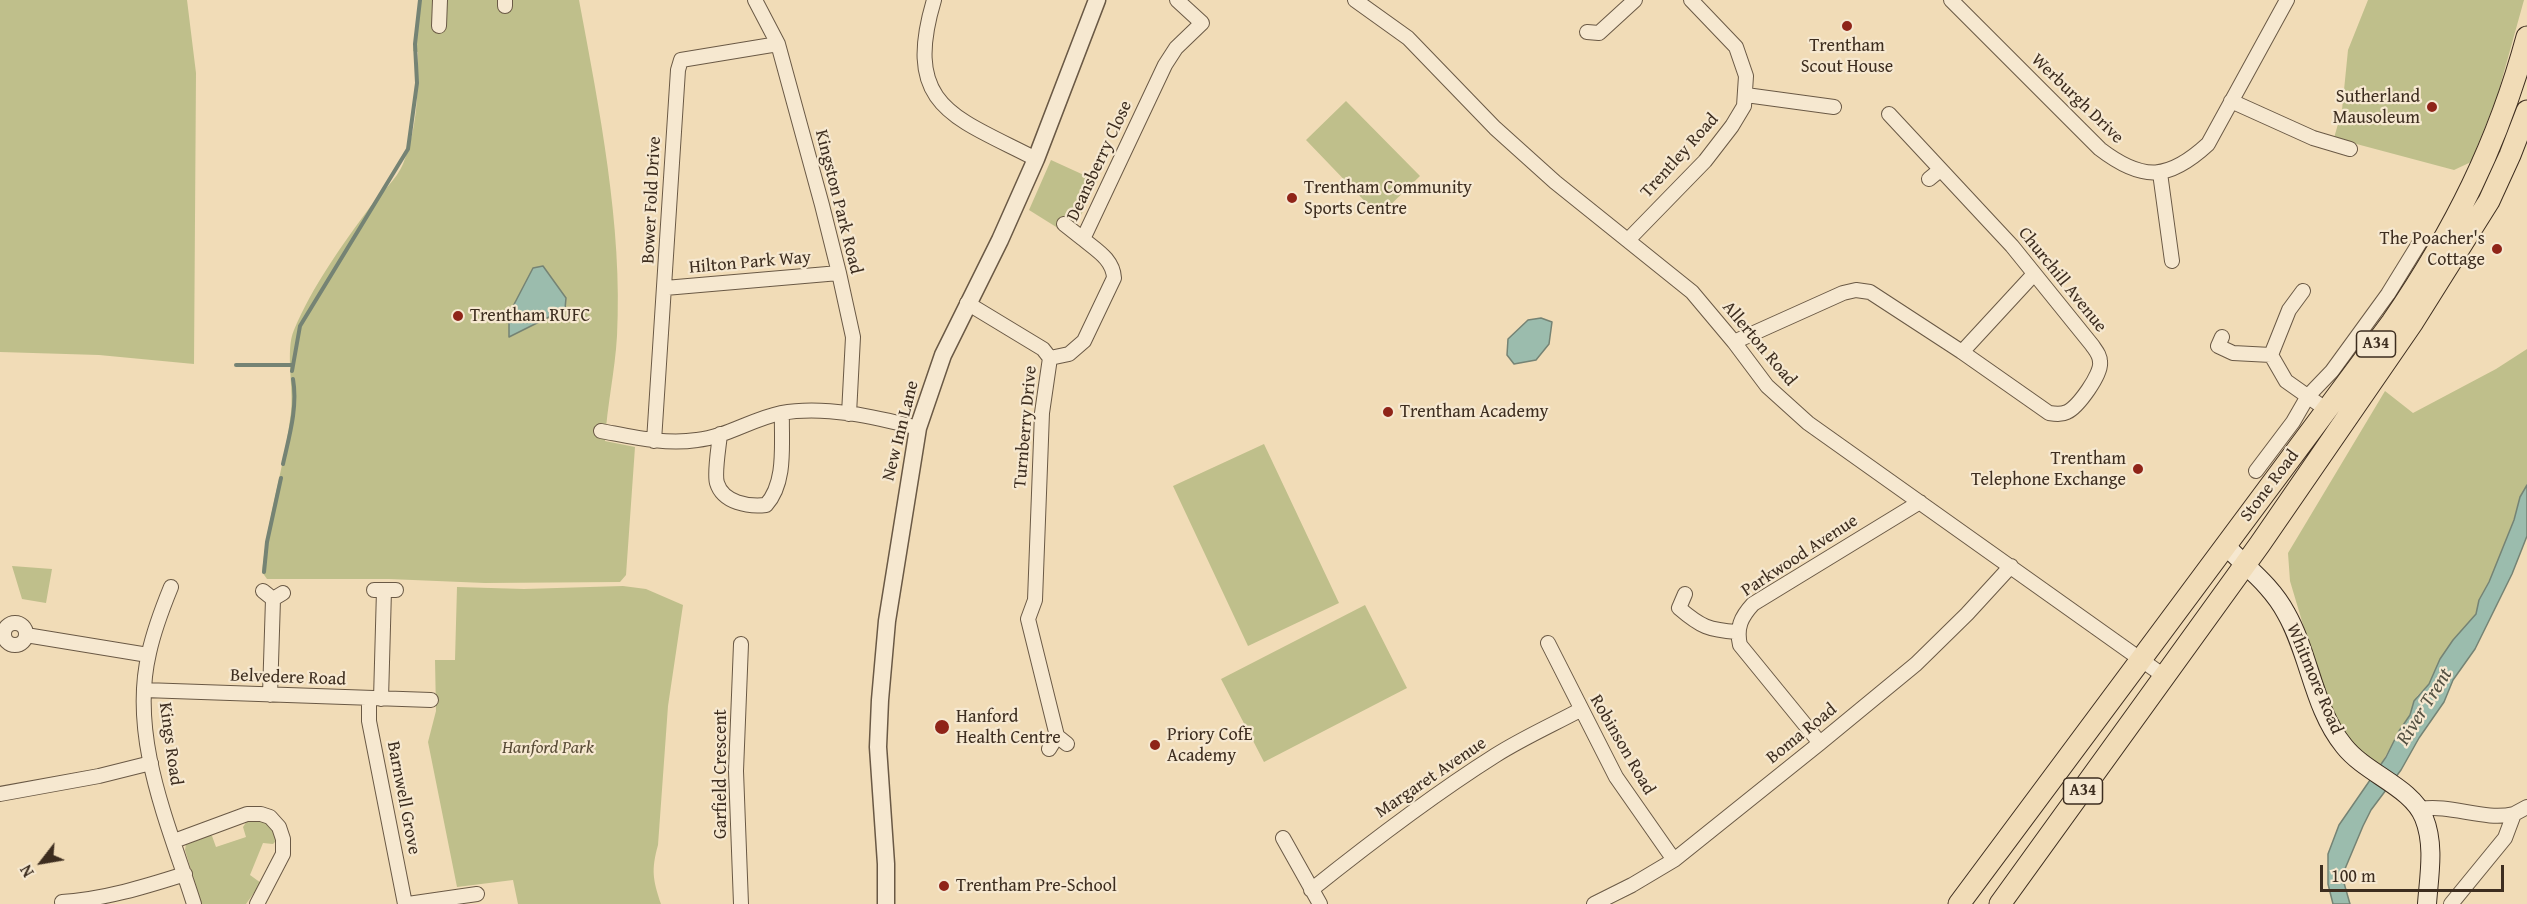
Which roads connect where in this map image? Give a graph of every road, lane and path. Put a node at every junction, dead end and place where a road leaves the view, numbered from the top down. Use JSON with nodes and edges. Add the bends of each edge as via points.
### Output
{"nodes":[{"id":1,"x":440,"y":0,"type":"edge"},
{"id":2,"x":934,"y":0,"type":"edge"},
{"id":3,"x":1096,"y":0,"type":"edge"},
{"id":4,"x":1177,"y":0,"type":"edge"},
{"id":5,"x":1355,"y":0,"type":"edge"},
{"id":6,"x":1635,"y":0,"type":"edge"},
{"id":7,"x":1691,"y":0,"type":"edge"},
{"id":8,"x":1950,"y":0,"type":"edge"},
{"id":9,"x":2287,"y":0,"type":"edge"},
{"id":10,"x":757,"y":3,"type":"edge"},
{"id":11,"x":439,"y":26,"type":"dead end"},
{"id":12,"x":1596,"y":37,"type":"dead end"},
{"id":13,"x":2527,"y":37,"type":"edge"},
{"id":14,"x":778,"y":44,"type":"junction"},
{"id":15,"x":1746,"y":95,"type":"junction"},
{"id":16,"x":2231,"y":101,"type":"junction"},
{"id":17,"x":1826,"y":110,"type":"dead end"},
{"id":18,"x":2527,"y":111,"type":"edge"},
{"id":19,"x":1889,"y":114,"type":"dead end"},
{"id":20,"x":2350,"y":149,"type":"dead end"},
{"id":21,"x":1036,"y":159,"type":"junction"},
{"id":22,"x":1940,"y":170,"type":"junction"},
{"id":23,"x":2160,"y":173,"type":"junction"},
{"id":24,"x":1929,"y":179,"type":"dead end"},
{"id":25,"x":1064,"y":224,"type":"dead end"},
{"id":26,"x":1083,"y":239,"type":"junction"},
{"id":27,"x":1628,"y":240,"type":"junction"},
{"id":28,"x":2420,"y":242,"type":"dead end"},
{"id":29,"x":2173,"y":261,"type":"dead end"},
{"id":30,"x":838,"y":273,"type":"junction"},
{"id":31,"x":2034,"y":274,"type":"junction"},
{"id":32,"x":665,"y":288,"type":"junction"},
{"id":33,"x":2303,"y":291,"type":"dead end"},
{"id":34,"x":967,"y":303,"type":"junction"},
{"id":35,"x":2222,"y":337,"type":"dead end"},
{"id":36,"x":1734,"y":342,"type":"junction"},
{"id":37,"x":1962,"y":352,"type":"junction"},
{"id":38,"x":2271,"y":355,"type":"junction"},
{"id":39,"x":1050,"y":358,"type":"junction"},
{"id":40,"x":2308,"y":396,"type":"junction"},
{"id":41,"x":2327,"y":410,"type":"junction"},
{"id":42,"x":782,"y":413,"type":"junction"},
{"id":43,"x":849,"y":414,"type":"junction"},
{"id":44,"x":918,"y":428,"type":"junction"},
{"id":45,"x":601,"y":431,"type":"dead end"},
{"id":46,"x":720,"y":434,"type":"junction"},
{"id":47,"x":654,"y":441,"type":"junction"},
{"id":48,"x":2256,"y":471,"type":"dead end"},
{"id":49,"x":1920,"y":502,"type":"junction"},
{"id":50,"x":2226,"y":546,"type":"junction"},
{"id":51,"x":2244,"y":565,"type":"junction"},
{"id":52,"x":2011,"y":566,"type":"junction"},
{"id":53,"x":171,"y":587,"type":"dead end"},
{"id":54,"x":385,"y":590,"type":"dead end"},
{"id":55,"x":273,"y":594,"type":"dead end"},
{"id":56,"x":1684,"y":594,"type":"dead end"},
{"id":57,"x":1737,"y":632,"type":"junction"},
{"id":58,"x":26,"y":635,"type":"dead end"},
{"id":59,"x":741,"y":644,"type":"dead end"},
{"id":60,"x":1548,"y":644,"type":"dead end"},
{"id":61,"x":148,"y":655,"type":"junction"},
{"id":62,"x":2141,"y":659,"type":"junction"},
{"id":63,"x":2164,"y":676,"type":"junction"},
{"id":64,"x":144,"y":690,"type":"junction"},
{"id":65,"x":270,"y":695,"type":"junction"},
{"id":66,"x":375,"y":699,"type":"junction"},
{"id":67,"x":431,"y":700,"type":"dead end"},
{"id":68,"x":1580,"y":710,"type":"junction"},
{"id":69,"x":1820,"y":743,"type":"junction"},
{"id":70,"x":1049,"y":749,"type":"dead end"},
{"id":71,"x":151,"y":763,"type":"junction"},
{"id":72,"x":0,"y":794,"type":"edge"},
{"id":73,"x":2527,"y":807,"type":"edge"},
{"id":74,"x":2420,"y":809,"type":"junction"},
{"id":75,"x":2514,"y":814,"type":"junction"},
{"id":76,"x":1283,"y":838,"type":"dead end"},
{"id":77,"x":174,"y":841,"type":"junction"},
{"id":78,"x":1674,"y":860,"type":"junction"},
{"id":79,"x":185,"y":874,"type":"junction"},
{"id":80,"x":1311,"y":890,"type":"junction"},
{"id":81,"x":477,"y":894,"type":"dead end"},
{"id":82,"x":62,"y":902,"type":"dead end"},
{"id":83,"x":194,"y":904,"type":"edge"},
{"id":84,"x":256,"y":904,"type":"edge"},
{"id":85,"x":407,"y":904,"type":"edge"},
{"id":86,"x":741,"y":904,"type":"edge"},
{"id":87,"x":886,"y":904,"type":"edge"},
{"id":88,"x":1320,"y":904,"type":"edge"},
{"id":89,"x":1594,"y":904,"type":"edge"},
{"id":90,"x":1959,"y":904,"type":"edge"},
{"id":91,"x":2000,"y":904,"type":"edge"},
{"id":92,"x":2427,"y":904,"type":"edge"},
{"id":93,"x":2451,"y":904,"type":"edge"}],
"edges":[{"from":1,"to":11,"type":"street"},
{"from":2,"to":21,"type":"street","via":[[926,25],[925,65],[930,89],[962,121]]},
{"from":3,"to":21,"type":"street","name":"New Inn Lane"},
{"from":4,"to":26,"type":"street","name":"Deansberry Close","via":[[1206,27],[1176,48],[1165,65]]},
{"from":5,"to":27,"type":"street","name":"Allerton Road","via":[[1408,38],[1495,128]]},
{"from":6,"to":12,"type":"street"},
{"from":7,"to":15,"type":"street","name":"Trentley Road","via":[[1736,47],[1743,64]]},
{"from":8,"to":23,"type":"street","name":"Werburgh Drive","via":[[2100,149],[2120,164],[2140,172]]},
{"from":9,"to":16,"type":"street"},
{"from":10,"to":14,"type":"street","name":"Kingston Park Road"},
{"from":13,"to":41,"type":"highway","name":"Stone Road","number":"A34","via":[[2499,126],[2463,208],[2426,272]]},
{"from":14,"to":30,"type":"street","name":"Kingston Park Road"},
{"from":14,"to":32,"type":"street","name":"Bower Fold Drive","via":[[681,60]]},
{"from":15,"to":17,"type":"street"},
{"from":15,"to":27,"type":"street","name":"Trentley Road","via":[[1742,111],[1705,161]]},
{"from":16,"to":20,"type":"street","via":[[2313,138]]},
{"from":16,"to":23,"type":"street","via":[[2208,144],[2192,158]]},
{"from":18,"to":51,"type":"highway","name":"Stone Road","number":"A34","via":[[2496,187],[2457,254]]},
{"from":19,"to":22,"type":"street","name":"Churchill Avenue","via":[[1895,129]]},
{"from":21,"to":34,"type":"street","name":"New Inn Lane"},
{"from":22,"to":24,"type":"street"},
{"from":22,"to":31,"type":"street","name":"Churchill Avenue"},
{"from":23,"to":29,"type":"street"},
{"from":25,"to":26,"type":"street"},
{"from":26,"to":39,"type":"street","name":"Deansberry Close","via":[[1108,260],[1114,268],[1114,278],[1084,341],[1069,354]]},
{"from":27,"to":36,"type":"street","name":"Allerton Road","via":[[1692,292]]},
{"from":28,"to":40,"type":"street","via":[[2388,294],[2332,371]]},
{"from":30,"to":32,"type":"street","name":"Hilton Park Way"},
{"from":30,"to":43,"type":"street","name":"Kingston Park Road","via":[[853,337]]},
{"from":31,"to":37,"type":"street"},
{"from":31,"to":37,"type":"street","name":"Churchill Avenue","via":[[2098,354],[2101,364],[2097,377],[2074,406],[2059,414],[2049,413]]},
{"from":32,"to":47,"type":"street","name":"Bower Fold Drive"},
{"from":33,"to":38,"type":"street","via":[[2289,310]]},
{"from":34,"to":39,"type":"street","name":"Turnberry Drive","via":[[1043,349]]},
{"from":34,"to":44,"type":"street","name":"New Inn Lane","via":[[943,355]]},
{"from":35,"to":38,"type":"street","via":[[2218,346],[2233,354]]},
{"from":36,"to":37,"type":"street","via":[[1856,290],[1870,292]]},
{"from":36,"to":49,"type":"street","name":"Allerton Road","via":[[1767,386],[1808,423]]},
{"from":38,"to":40,"type":"street","via":[[2286,381]]},
{"from":39,"to":70,"type":"street","name":"Turnberry Drive","via":[[1029,581],[1035,600],[1028,619],[1062,740]]},
{"from":40,"to":41,"type":"street"},
{"from":40,"to":48,"type":"street"},
{"from":41,"to":50,"type":"highway","name":"Stone Road","number":"A34"},
{"from":42,"to":43,"type":"street"},
{"from":42,"to":46,"type":"street"},
{"from":42,"to":46,"type":"street","via":[[779,483],[766,505],[741,504],[724,494],[716,482]]},
{"from":43,"to":44,"type":"street"},
{"from":44,"to":87,"type":"street","name":"New Inn Lane","via":[[887,621],[880,700],[878,747]]},
{"from":45,"to":47,"type":"street"},
{"from":46,"to":47,"type":"street","via":[[698,440]]},
{"from":49,"to":52,"type":"street","name":"Allerton Road"},
{"from":49,"to":57,"type":"street","name":"Parkwood Avenue","via":[[1753,603]]},
{"from":50,"to":51,"type":"main road","name":"Whitmore Road"},
{"from":50,"to":62,"type":"highway","name":"Stone Road","number":"A34"},
{"from":51,"to":63,"type":"highway","name":"Stone Road","number":"A34"},
{"from":51,"to":74,"type":"main road","name":"Whitmore Road","via":[[2265,583],[2287,614],[2331,728],[2344,747],[2366,769],[2394,786]]},
{"from":52,"to":62,"type":"street","name":"Allerton Road"},
{"from":52,"to":69,"type":"street","name":"Boma Road","via":[[1916,664]]},
{"from":53,"to":61,"type":"street","name":"Kings Road"},
{"from":54,"to":66,"type":"street","name":"Barnwell Grove"},
{"from":55,"to":65,"type":"street"},
{"from":56,"to":57,"type":"street","via":[[1674,610],[1703,627]]},
{"from":57,"to":69,"type":"street","via":[[1740,645]]},
{"from":58,"to":61,"type":"street"},
{"from":59,"to":86,"type":"street","name":"Garfield Crescent","via":[[736,771]]},
{"from":60,"to":68,"type":"street","name":"Robinson Road"},
{"from":61,"to":64,"type":"street","name":"Kings Road"},
{"from":62,"to":63,"type":"street","name":"Allerton Road"},
{"from":62,"to":90,"type":"highway","name":"Stone Road","number":"A34"},
{"from":63,"to":91,"type":"highway","name":"Stone Road","number":"A34"},
{"from":64,"to":65,"type":"street","name":"Belvedere Road"},
{"from":64,"to":71,"type":"street","name":"Kings Road"},
{"from":65,"to":66,"type":"street","name":"Belvedere Road"},
{"from":66,"to":67,"type":"street","name":"Belvedere Road"},
{"from":66,"to":85,"type":"street","name":"Barnwell Grove","via":[[369,721]]},
{"from":68,"to":78,"type":"street","name":"Robinson Road","via":[[1616,777]]},
{"from":68,"to":80,"type":"street","name":"Margaret Avenue","via":[[1498,754],[1432,797]]},
{"from":69,"to":78,"type":"street","name":"Boma Road"},
{"from":71,"to":72,"type":"street"},
{"from":71,"to":77,"type":"street","name":"Kings Road"},
{"from":73,"to":75,"type":"street"},
{"from":74,"to":75,"type":"street","via":[[2433,807],[2499,817]]},
{"from":74,"to":92,"type":"main road","name":"Whitmore Road","via":[[2431,839]]},
{"from":75,"to":93,"type":"street","via":[[2505,838]]},
{"from":76,"to":80,"type":"street"},
{"from":77,"to":79,"type":"street","name":"Kings Road"},
{"from":77,"to":84,"type":"street","via":[[247,814],[270,817],[284,839],[283,854]]},
{"from":78,"to":89,"type":"street","name":"Boma Road"},
{"from":79,"to":82,"type":"street","via":[[124,893]]},
{"from":79,"to":83,"type":"street","name":"Kings Road"},
{"from":80,"to":88,"type":"street"},
{"from":81,"to":85,"type":"street"}]}
